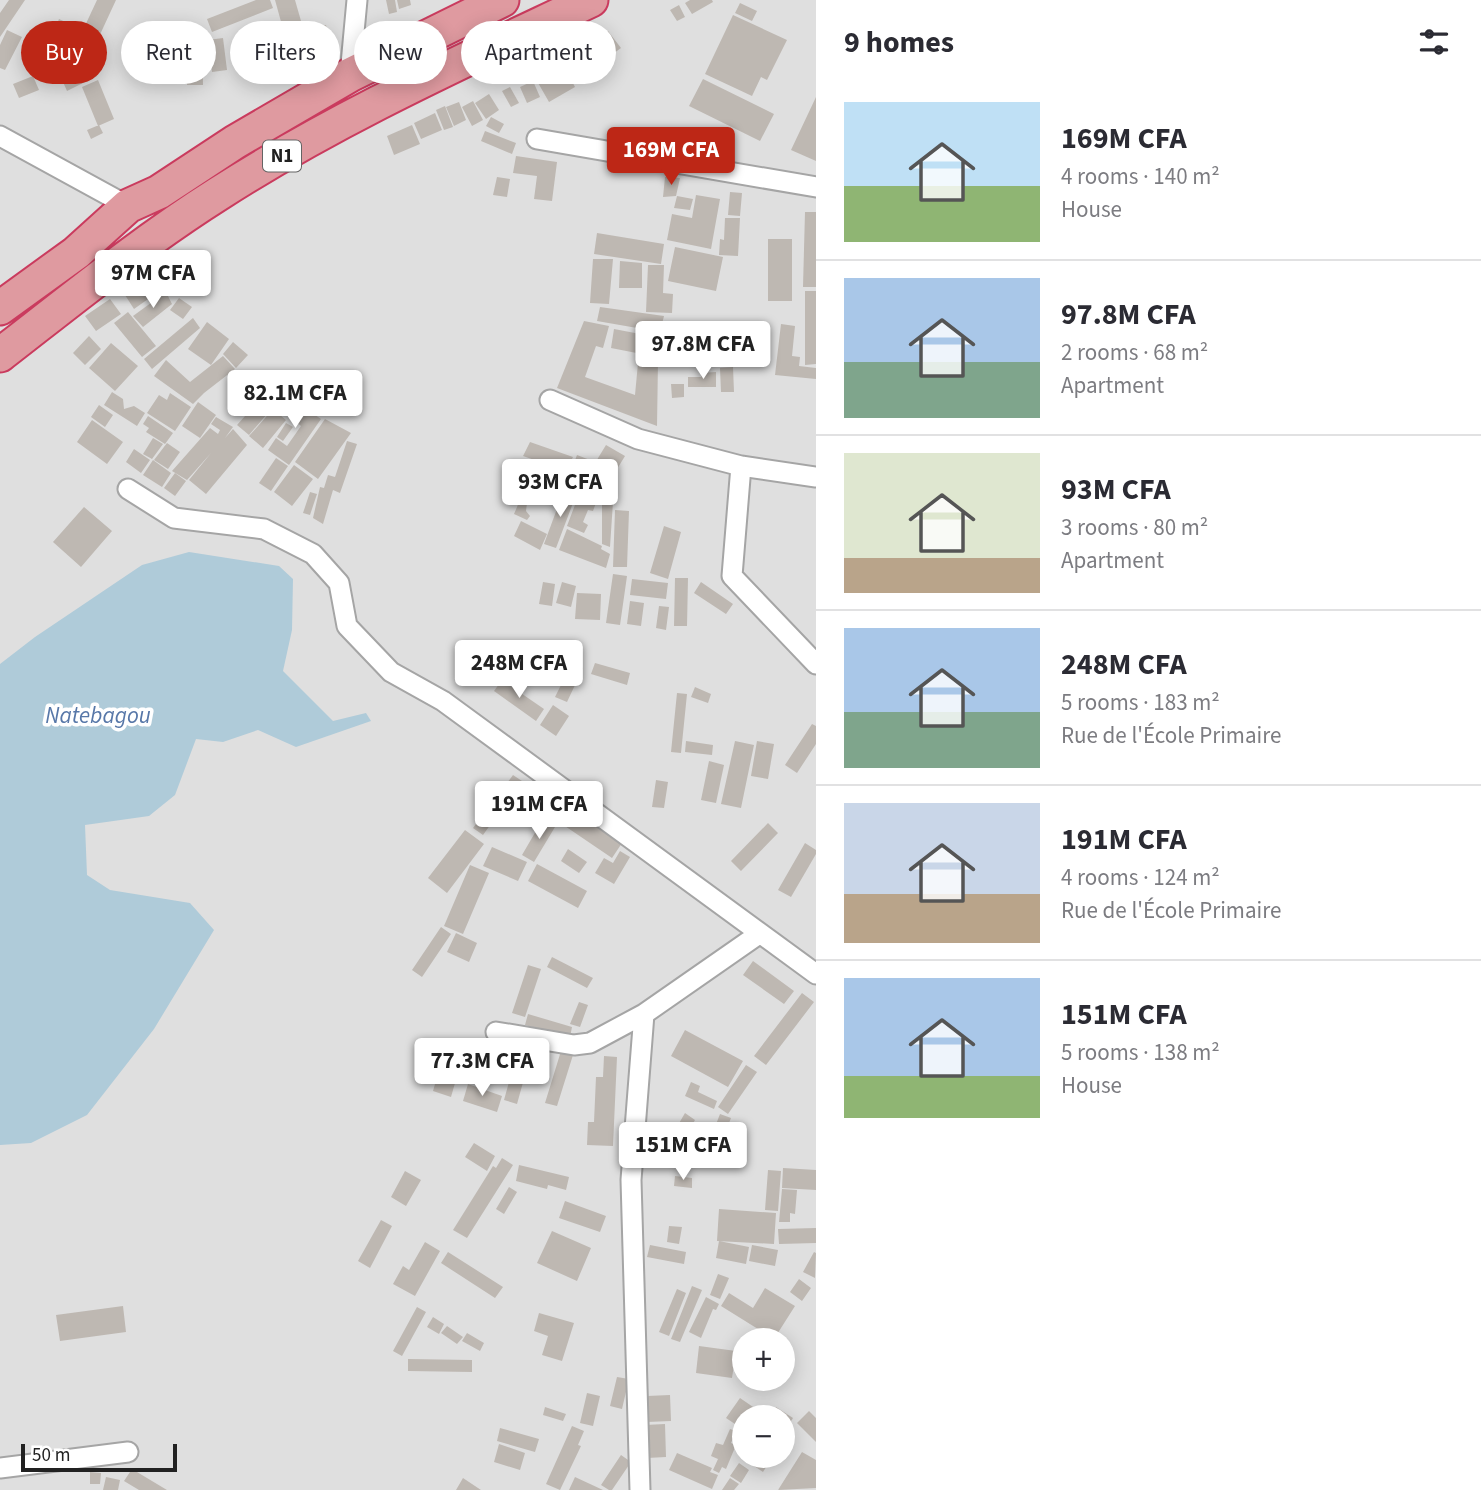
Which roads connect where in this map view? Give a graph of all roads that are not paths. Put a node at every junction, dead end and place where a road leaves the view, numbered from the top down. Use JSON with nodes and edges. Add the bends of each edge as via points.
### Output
{"nodes":[{"id":1,"x":357,"y":0,"type":"edge"},
{"id":2,"x":502,"y":0,"type":"edge"},
{"id":3,"x":591,"y":0,"type":"edge"},
{"id":4,"x":350,"y":75,"type":"junction"},
{"id":5,"x":0,"y":136,"type":"edge"},
{"id":6,"x":537,"y":139,"type":"dead end"},
{"id":7,"x":816,"y":187,"type":"edge"},
{"id":8,"x":128,"y":206,"type":"junction"},
{"id":9,"x":0,"y":308,"type":"edge"},
{"id":10,"x":0,"y":355,"type":"edge"},
{"id":11,"x":550,"y":400,"type":"dead end"},
{"id":12,"x":741,"y":466,"type":"junction"},
{"id":13,"x":816,"y":477,"type":"edge"},
{"id":14,"x":128,"y":489,"type":"dead end"},
{"id":15,"x":816,"y":664,"type":"edge"},
{"id":16,"x":759,"y":934,"type":"junction"},
{"id":17,"x":816,"y":974,"type":"edge"},
{"id":18,"x":644,"y":1014,"type":"junction"},
{"id":19,"x":496,"y":1032,"type":"dead end"},
{"id":20,"x":128,"y":1452,"type":"dead end"},
{"id":21,"x":0,"y":1468,"type":"edge"},
{"id":22,"x":640,"y":1490,"type":"edge"}],
"edges":[{"from":1,"to":4,"type":"street"},
{"from":2,"to":4,"type":"highway","number":"N1"},
{"from":3,"to":10,"type":"highway","number":"N1","via":[[368,109],[218,194]]},
{"from":4,"to":8,"type":"highway","number":"N1","via":[[159,192]]},
{"from":5,"to":8,"type":"street"},
{"from":6,"to":7,"type":"street"},
{"from":8,"to":9,"type":"highway","number":"N1","via":[[76,253]]},
{"from":11,"to":12,"type":"street","via":[[638,439]]},
{"from":12,"to":13,"type":"street"},
{"from":12,"to":15,"type":"street","via":[[732,576]]},
{"from":14,"to":16,"type":"street","via":[[174,518],[264,529],[313,554],[339,583],[347,626],[391,672],[443,701]]},
{"from":16,"to":17,"type":"street"},
{"from":16,"to":18,"type":"street"},
{"from":18,"to":19,"type":"street","via":[[582,1045]]},
{"from":18,"to":22,"type":"street","via":[[631,1180]]},
{"from":20,"to":21,"type":"street"}]}
